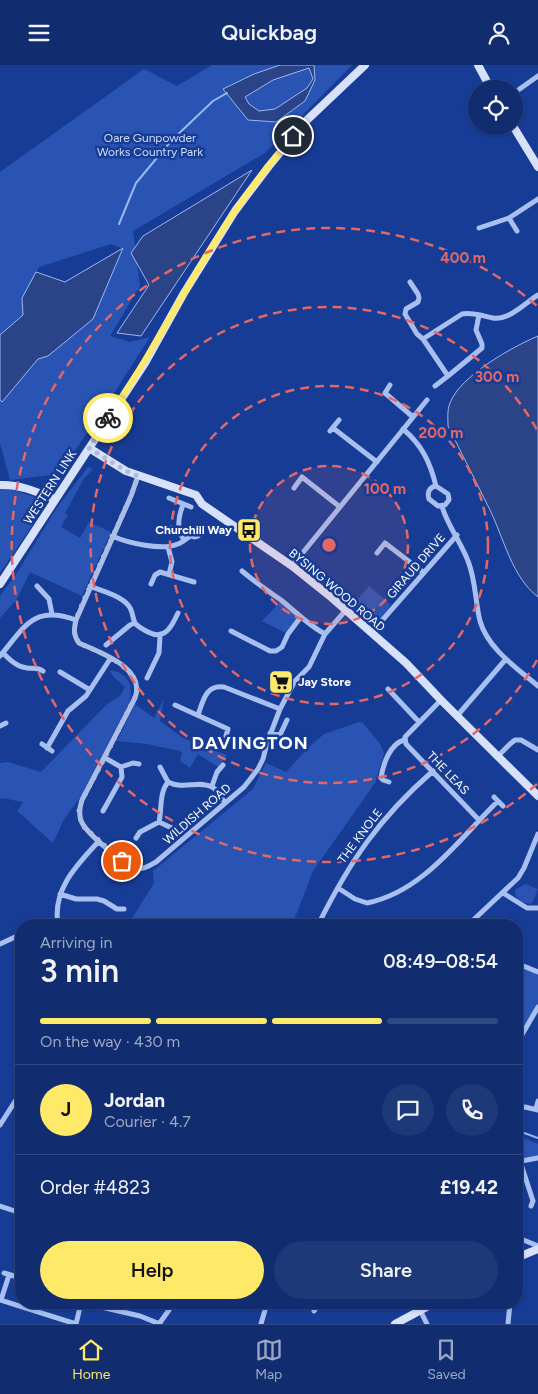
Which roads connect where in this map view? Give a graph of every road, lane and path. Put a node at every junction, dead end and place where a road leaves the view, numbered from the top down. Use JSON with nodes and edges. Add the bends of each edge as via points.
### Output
{"nodes":[{"id":1,"x":365,"y":65,"type":"edge"},
{"id":2,"x":478,"y":65,"type":"edge"},
{"id":3,"x":538,"y":76,"type":"edge"},
{"id":4,"x":486,"y":80,"type":"edge"},
{"id":5,"x":523,"y":87,"type":"edge"},
{"id":6,"x":518,"y":135,"type":"edge"},
{"id":7,"x":538,"y":167,"type":"edge"},
{"id":8,"x":538,"y":199,"type":"edge"},
{"id":9,"x":509,"y":218,"type":"junction"},
{"id":10,"x":479,"y":228,"type":"dead end"},
{"id":11,"x":517,"y":231,"type":"dead end"},
{"id":12,"x":410,"y":282,"type":"dead end"},
{"id":13,"x":538,"y":295,"type":"edge"},
{"id":14,"x":479,"y":315,"type":"junction"},
{"id":15,"x":423,"y":339,"type":"junction"},
{"id":16,"x":448,"y":376,"type":"junction"},
{"id":17,"x":390,"y":385,"type":"dead end"},
{"id":18,"x":434,"y":386,"type":"dead end"},
{"id":19,"x":427,"y":400,"type":"dead end"},
{"id":20,"x":413,"y":417,"type":"junction"},
{"id":21,"x":339,"y":420,"type":"dead end"},
{"id":22,"x":404,"y":429,"type":"junction"},
{"id":23,"x":89,"y":448,"type":"junction"},
{"id":24,"x":376,"y":462,"type":"junction"},
{"id":25,"x":138,"y":476,"type":"junction"},
{"id":26,"x":0,"y":485,"type":"edge"},
{"id":27,"x":436,"y":486,"type":"junction"},
{"id":28,"x":294,"y":488,"type":"dead end"},
{"id":29,"x":169,"y":498,"type":"dead end"},
{"id":30,"x":54,"y":499,"type":"junction"},
{"id":31,"x":183,"y":505,"type":"junction"},
{"id":32,"x":442,"y":506,"type":"junction"},
{"id":33,"x":191,"y":507,"type":"dead end"},
{"id":34,"x":340,"y":507,"type":"junction"},
{"id":35,"x":456,"y":535,"type":"junction"},
{"id":36,"x":112,"y":536,"type":"junction"},
{"id":37,"x":198,"y":536,"type":"dead end"},
{"id":38,"x":184,"y":540,"type":"junction"},
{"id":39,"x":168,"y":547,"type":"junction"},
{"id":40,"x":377,"y":553,"type":"dead end"},
{"id":41,"x":292,"y":566,"type":"junction"},
{"id":42,"x":242,"y":571,"type":"dead end"},
{"id":43,"x":256,"y":573,"type":"dead end"},
{"id":44,"x":424,"y":573,"type":"junction"},
{"id":45,"x":170,"y":574,"type":"junction"},
{"id":46,"x":251,"y":579,"type":"junction"},
{"id":47,"x":194,"y":581,"type":"dead end"},
{"id":48,"x":0,"y":584,"type":"edge"},
{"id":49,"x":151,"y":584,"type":"dead end"},
{"id":50,"x":37,"y":586,"type":"dead end"},
{"id":51,"x":90,"y":586,"type":"junction"},
{"id":52,"x":346,"y":610,"type":"junction"},
{"id":53,"x":178,"y":613,"type":"dead end"},
{"id":54,"x":52,"y":614,"type":"junction"},
{"id":55,"x":300,"y":618,"type":"junction"},
{"id":56,"x":76,"y":619,"type":"junction"},
{"id":57,"x":135,"y":623,"type":"junction"},
{"id":58,"x":173,"y":623,"type":"junction"},
{"id":59,"x":180,"y":627,"type":"dead end"},
{"id":60,"x":231,"y":631,"type":"dead end"},
{"id":61,"x":372,"y":633,"type":"junction"},
{"id":62,"x":325,"y":634,"type":"junction"},
{"id":63,"x":160,"y":636,"type":"junction"},
{"id":64,"x":106,"y":637,"type":"dead end"},
{"id":65,"x":1,"y":655,"type":"edge"},
{"id":66,"x":110,"y":659,"type":"junction"},
{"id":67,"x":506,"y":659,"type":"junction"},
{"id":68,"x":40,"y":667,"type":"dead end"},
{"id":69,"x":63,"y":676,"type":"dead end"},
{"id":70,"x":147,"y":678,"type":"dead end"},
{"id":71,"x":538,"y":686,"type":"edge"},
{"id":72,"x":388,"y":689,"type":"dead end"},
{"id":73,"x":90,"y":690,"type":"junction"},
{"id":74,"x":441,"y":700,"type":"junction"},
{"id":75,"x":175,"y":705,"type":"dead end"},
{"id":76,"x":280,"y":709,"type":"junction"},
{"id":77,"x":198,"y":715,"type":"junction"},
{"id":78,"x":457,"y":716,"type":"junction"},
{"id":79,"x":287,"y":720,"type":"dead end"},
{"id":80,"x":419,"y":722,"type":"junction"},
{"id":81,"x":270,"y":733,"type":"junction"},
{"id":82,"x":226,"y":736,"type":"dead end"},
{"id":83,"x":404,"y":740,"type":"junction"},
{"id":84,"x":42,"y":744,"type":"dead end"},
{"id":85,"x":538,"y":750,"type":"edge"},
{"id":86,"x":105,"y":757,"type":"junction"},
{"id":87,"x":497,"y":757,"type":"junction"},
{"id":88,"x":138,"y":764,"type":"dead end"},
{"id":89,"x":223,"y":765,"type":"dead end"},
{"id":90,"x":122,"y":767,"type":"junction"},
{"id":91,"x":160,"y":767,"type":"dead end"},
{"id":92,"x":433,"y":771,"type":"junction"},
{"id":93,"x":389,"y":781,"type":"dead end"},
{"id":94,"x":168,"y":782,"type":"junction"},
{"id":95,"x":212,"y":787,"type":"junction"},
{"id":96,"x":538,"y":797,"type":"edge"},
{"id":97,"x":225,"y":803,"type":"junction"},
{"id":98,"x":504,"y":806,"type":"dead end"},
{"id":99,"x":103,"y":811,"type":"dead end"},
{"id":100,"x":479,"y":820,"type":"junction"},
{"id":101,"x":159,"y":822,"type":"junction"},
{"id":102,"x":168,"y":834,"type":"dead end"},
{"id":103,"x":538,"y":834,"type":"edge"},
{"id":104,"x":136,"y":838,"type":"dead end"},
{"id":105,"x":99,"y":841,"type":"junction"},
{"id":106,"x":532,"y":849,"type":"junction"},
{"id":107,"x":538,"y":851,"type":"edge"},
{"id":108,"x":338,"y":888,"type":"junction"},
{"id":109,"x":503,"y":893,"type":"junction"},
{"id":110,"x":60,"y":894,"type":"junction"},
{"id":111,"x":538,"y":908,"type":"edge"},
{"id":112,"x":114,"y":916,"type":"dead end"},
{"id":113,"x":57,"y":919,"type":"edge"},
{"id":114,"x":321,"y":919,"type":"edge"},
{"id":115,"x":475,"y":919,"type":"edge"},
{"id":116,"x":15,"y":937,"type":"edge"},
{"id":117,"x":0,"y":944,"type":"edge"},
{"id":118,"x":523,"y":966,"type":"edge"},
{"id":119,"x":538,"y":972,"type":"edge"},
{"id":120,"x":538,"y":1007,"type":"edge"},
{"id":121,"x":523,"y":1033,"type":"edge"},
{"id":122,"x":15,"y":1101,"type":"edge"},
{"id":123,"x":538,"y":1101,"type":"edge"},
{"id":124,"x":523,"y":1107,"type":"edge"},
{"id":125,"x":537,"y":1109,"type":"edge"},
{"id":126,"x":0,"y":1125,"type":"edge"},
{"id":127,"x":538,"y":1158,"type":"edge"},
{"id":128,"x":523,"y":1160,"type":"edge"},
{"id":129,"x":523,"y":1174,"type":"edge"},
{"id":130,"x":0,"y":1206,"type":"edge"},
{"id":131,"x":531,"y":1206,"type":"dead end"},
{"id":132,"x":15,"y":1211,"type":"edge"},
{"id":133,"x":523,"y":1240,"type":"edge"},
{"id":134,"x":538,"y":1247,"type":"edge"},
{"id":135,"x":523,"y":1254,"type":"edge"},
{"id":136,"x":9,"y":1275,"type":"dead end"},
{"id":137,"x":0,"y":1300,"type":"edge"},
{"id":138,"x":15,"y":1305,"type":"edge"},
{"id":139,"x":28,"y":1309,"type":"edge"},
{"id":140,"x":81,"y":1309,"type":"edge"},
{"id":141,"x":109,"y":1309,"type":"edge"},
{"id":142,"x":170,"y":1309,"type":"edge"},
{"id":143,"x":265,"y":1309,"type":"edge"},
{"id":144,"x":509,"y":1309,"type":"edge"},
{"id":145,"x":420,"y":1310,"type":"joint"},
{"id":146,"x":76,"y":1324,"type":"edge"},
{"id":147,"x":159,"y":1324,"type":"edge"},
{"id":148,"x":261,"y":1324,"type":"edge"},
{"id":149,"x":395,"y":1324,"type":"edge"},
{"id":150,"x":427,"y":1324,"type":"edge"},
{"id":151,"x":508,"y":1324,"type":"edge"}],
"edges":[{"from":1,"to":23,"type":"street","name":"WESTERN LINK","via":[[307,120],[235,211],[145,363]]},
{"from":2,"to":4,"type":"street"},
{"from":3,"to":5,"type":"street"},
{"from":6,"to":7,"type":"street"},
{"from":8,"to":9,"type":"street"},
{"from":9,"to":10,"type":"street"},
{"from":9,"to":11,"type":"street"},
{"from":12,"to":15,"type":"street","via":[[419,298],[406,309],[405,314]]},
{"from":13,"to":14,"type":"street","via":[[506,316]]},
{"from":14,"to":15,"type":"street","via":[[462,314]]},
{"from":14,"to":16,"type":"street","via":[[476,330],[482,349]]},
{"from":15,"to":16,"type":"street"},
{"from":16,"to":18,"type":"street"},
{"from":17,"to":20,"type":"street","via":[[384,393]]},
{"from":19,"to":20,"type":"street"},
{"from":20,"to":22,"type":"street"},
{"from":21,"to":24,"type":"street","via":[[331,429]]},
{"from":22,"to":24,"type":"street"},
{"from":22,"to":27,"type":"street","via":[[421,447]]},
{"from":23,"to":25,"type":"street","name":"BYSING WOOD ROAD"},
{"from":23,"to":30,"type":"street","name":"WESTERN LINK"},
{"from":24,"to":34,"type":"street"},
{"from":25,"to":36,"type":"street","name":"WILDISH ROAD"},
{"from":25,"to":41,"type":"street","name":"BYSING WOOD ROAD","via":[[196,495],[202,504]]},
{"from":26,"to":30,"type":"street","via":[[34,490]]},
{"from":27,"to":32,"type":"street","via":[[449,496],[448,502]]},
{"from":27,"to":32,"type":"street","via":[[429,491],[429,499]]},
{"from":28,"to":34,"type":"street","via":[[302,477]]},
{"from":29,"to":31,"type":"street"},
{"from":30,"to":48,"type":"street","name":"WESTERN LINK"},
{"from":31,"to":33,"type":"street"},
{"from":31,"to":38,"type":"street","via":[[178,517]]},
{"from":32,"to":35,"type":"street"},
{"from":34,"to":41,"type":"street"},
{"from":35,"to":44,"type":"street","name":"GIRAUD DRIVE"},
{"from":35,"to":67,"type":"street","via":[[474,578],[486,636]]},
{"from":36,"to":39,"type":"street","via":[[132,543]]},
{"from":36,"to":51,"type":"street","name":"WILDISH ROAD"},
{"from":37,"to":38,"type":"street","via":[[192,535]]},
{"from":38,"to":39,"type":"street"},
{"from":39,"to":45,"type":"street","via":[[172,562]]},
{"from":40,"to":44,"type":"street","via":[[386,543]]},
{"from":41,"to":52,"type":"street","name":"BYSING WOOD ROAD"},
{"from":42,"to":46,"type":"street"},
{"from":43,"to":46,"type":"street"},
{"from":44,"to":61,"type":"street","name":"GIRAUD DRIVE"},
{"from":45,"to":47,"type":"street"},
{"from":45,"to":49,"type":"street","via":[[160,572]]},
{"from":46,"to":55,"type":"street"},
{"from":50,"to":54,"type":"street","via":[[45,589]]},
{"from":51,"to":56,"type":"street","name":"WILDISH ROAD"},
{"from":51,"to":57,"type":"street","via":[[122,600],[128,605]]},
{"from":52,"to":61,"type":"street","name":"BYSING WOOD ROAD"},
{"from":52,"to":62,"type":"street","name":"WILDISH ROAD"},
{"from":53,"to":58,"type":"street"},
{"from":54,"to":56,"type":"street"},
{"from":54,"to":65,"type":"street","via":[[29,623]]},
{"from":55,"to":60,"type":"street","via":[[276,651],[236,637]]},
{"from":55,"to":62,"type":"street"},
{"from":56,"to":66,"type":"street","name":"WILDISH ROAD","via":[[75,638],[79,643]]},
{"from":57,"to":63,"type":"street"},
{"from":57,"to":64,"type":"street","via":[[108,643]]},
{"from":58,"to":59,"type":"street"},
{"from":58,"to":63,"type":"street"},
{"from":61,"to":74,"type":"street","name":"BYSING WOOD ROAD"},
{"from":62,"to":76,"type":"street","name":"WILDISH ROAD","via":[[309,667],[295,681]]},
{"from":63,"to":70,"type":"street","via":[[159,653]]},
{"from":65,"to":68,"type":"street","via":[[19,667]]},
{"from":66,"to":73,"type":"street"},
{"from":66,"to":86,"type":"street","name":"WILDISH ROAD","via":[[127,668],[137,683],[138,691]]},
{"from":67,"to":71,"type":"street"},
{"from":67,"to":78,"type":"street"},
{"from":69,"to":73,"type":"street"},
{"from":72,"to":80,"type":"street"},
{"from":73,"to":84,"type":"street","via":[[68,711],[50,749]]},
{"from":74,"to":78,"type":"street","name":"BYSING WOOD ROAD"},
{"from":74,"to":80,"type":"street"},
{"from":75,"to":77,"type":"street"},
{"from":76,"to":77,"type":"street","via":[[217,686],[207,691]]},
{"from":76,"to":81,"type":"street","name":"WILDISH ROAD"},
{"from":77,"to":82,"type":"street","via":[[228,729]]},
{"from":78,"to":87,"type":"street","name":"BYSING WOOD ROAD"},
{"from":79,"to":81,"type":"street","via":[[280,735]]},
{"from":80,"to":83,"type":"street"},
{"from":81,"to":97,"type":"street","name":"WILDISH ROAD","via":[[258,769]]},
{"from":83,"to":92,"type":"street","name":"THE LEAS"},
{"from":83,"to":93,"type":"street","via":[[399,741],[387,757],[381,778]]},
{"from":85,"to":87,"type":"street","via":[[521,739]]},
{"from":86,"to":90,"type":"street"},
{"from":86,"to":105,"type":"street","name":"WILDISH ROAD","via":[[79,810],[83,826]]},
{"from":87,"to":96,"type":"street","name":"BYSING WOOD ROAD"},
{"from":88,"to":90,"type":"street"},
{"from":89,"to":95,"type":"street","via":[[215,770]]},
{"from":90,"to":99,"type":"street","via":[[122,777],[111,803]]},
{"from":91,"to":94,"type":"street"},
{"from":92,"to":100,"type":"street","name":"THE LEAS"},
{"from":92,"to":108,"type":"street","name":"THE KNOLE","via":[[378,827]]},
{"from":94,"to":95,"type":"street","via":[[175,786]]},
{"from":94,"to":101,"type":"street"},
{"from":95,"to":97,"type":"street"},
{"from":97,"to":105,"type":"street","name":"WILDISH ROAD","via":[[148,867],[131,867]]},
{"from":98,"to":100,"type":"street","via":[[496,799]]},
{"from":100,"to":108,"type":"street","via":[[452,850],[400,891],[367,903]]},
{"from":101,"to":102,"type":"street","via":[[173,829]]},
{"from":101,"to":104,"type":"street","via":[[138,829]]},
{"from":103,"to":106,"type":"street"},
{"from":105,"to":110,"type":"street","via":[[67,878]]},
{"from":106,"to":107,"type":"street"},
{"from":106,"to":109,"type":"street","via":[[518,878]]},
{"from":108,"to":114,"type":"street","name":"THE KNOLE"},
{"from":109,"to":111,"type":"street","via":[[527,908]]},
{"from":109,"to":115,"type":"street"},
{"from":110,"to":112,"type":"street","via":[[104,901],[120,909]]},
{"from":110,"to":113,"type":"street"},
{"from":116,"to":117,"type":"street"},
{"from":118,"to":119,"type":"street"},
{"from":120,"to":121,"type":"street"},
{"from":122,"to":126,"type":"street"},
{"from":123,"to":125,"type":"street"},
{"from":124,"to":125,"type":"street"},
{"from":127,"to":128,"type":"street"},
{"from":129,"to":131,"type":"street","via":[[533,1201]]},
{"from":130,"to":132,"type":"street"},
{"from":133,"to":134,"type":"street"},
{"from":134,"to":135,"type":"street"},
{"from":136,"to":137,"type":"street"},
{"from":137,"to":138,"type":"street"},
{"from":139,"to":146,"type":"street"},
{"from":140,"to":146,"type":"street"},
{"from":141,"to":147,"type":"street"},
{"from":142,"to":147,"type":"street"},
{"from":143,"to":148,"type":"street"},
{"from":144,"to":151,"type":"street"},
{"from":145,"to":149,"type":"street"},
{"from":145,"to":150,"type":"street"}]}
